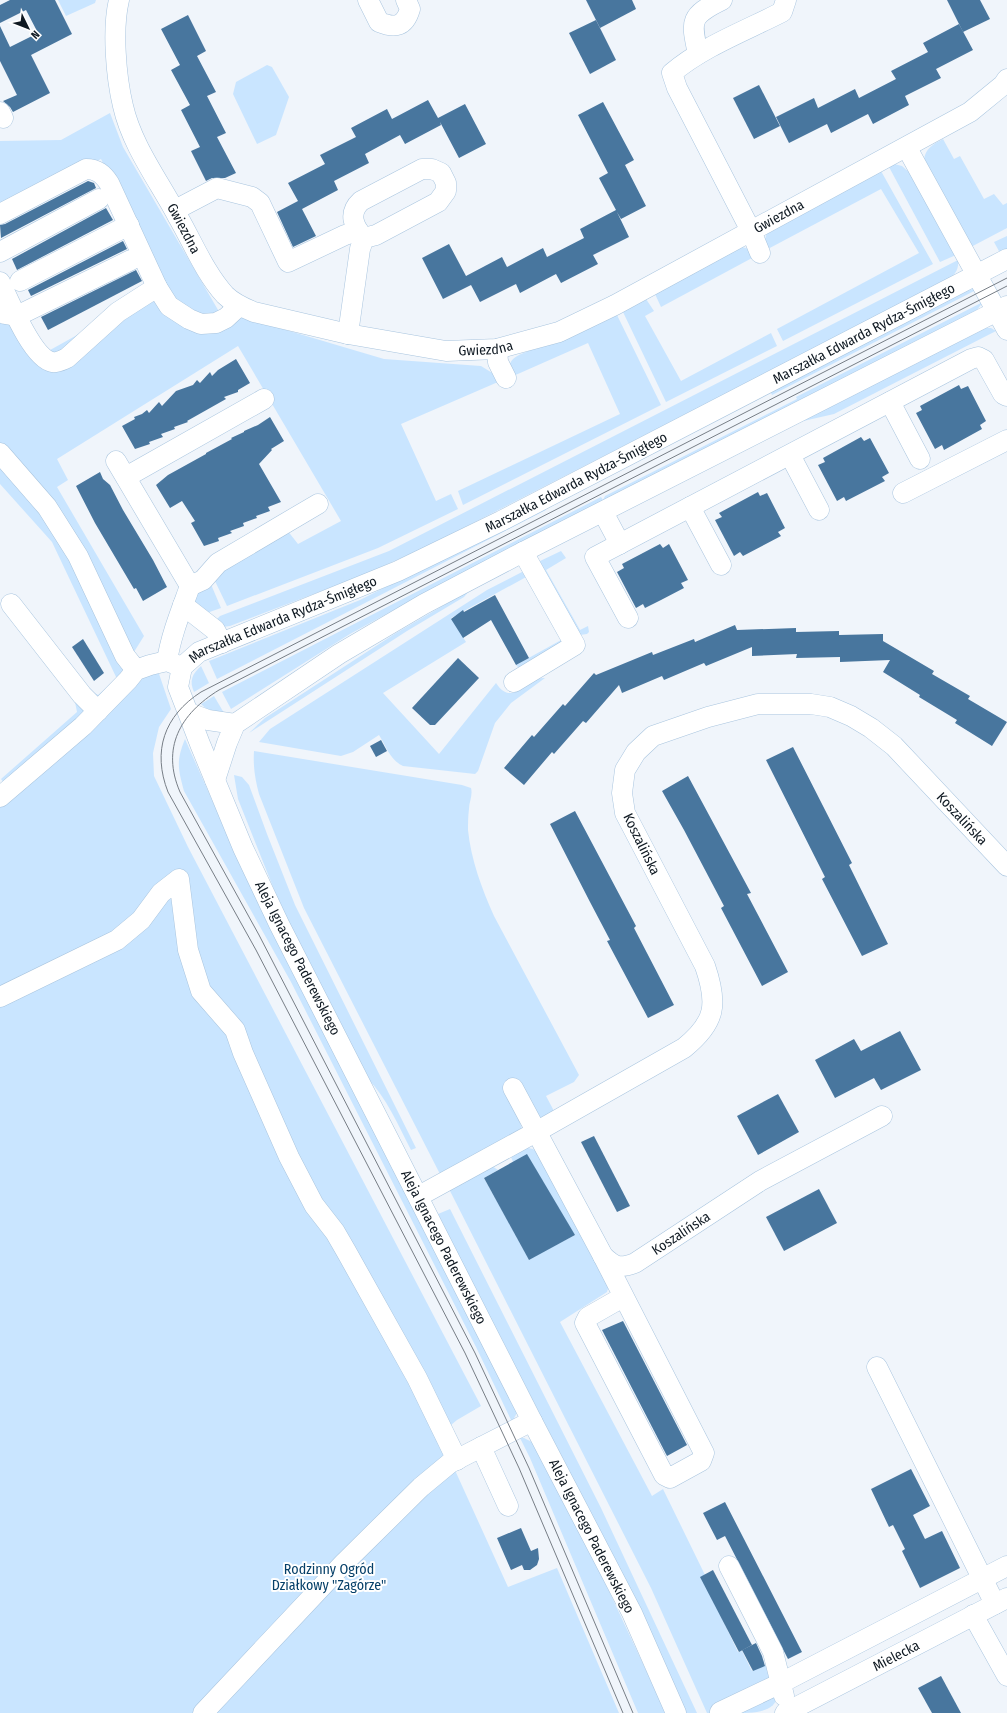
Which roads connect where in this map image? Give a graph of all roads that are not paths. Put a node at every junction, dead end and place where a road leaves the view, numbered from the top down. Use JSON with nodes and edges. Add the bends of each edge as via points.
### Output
{"nodes":[{"id":1,"x":119,"y":0,"type":"edge"},
{"id":2,"x":368,"y":0,"type":"edge"},
{"id":3,"x":406,"y":0,"type":"edge"},
{"id":4,"x":722,"y":0,"type":"edge"},
{"id":5,"x":786,"y":0,"type":"edge"},
{"id":6,"x":698,"y":54,"type":"junction"},
{"id":7,"x":1006,"y":84,"type":"edge"},
{"id":8,"x":906,"y":148,"type":"junction"},
{"id":9,"x":99,"y":199,"type":"dead end"},
{"id":10,"x":175,"y":210,"type":"junction"},
{"id":11,"x":0,"y":214,"type":"edge"},
{"id":12,"x":128,"y":225,"type":"junction"},
{"id":13,"x":751,"y":231,"type":"junction"},
{"id":14,"x":0,"y":252,"type":"edge"},
{"id":15,"x":760,"y":253,"type":"dead end"},
{"id":16,"x":1007,"y":259,"type":"edge"},
{"id":17,"x":131,"y":260,"type":"dead end"},
{"id":18,"x":977,"y":274,"type":"junction"},
{"id":19,"x":157,"y":287,"type":"junction"},
{"id":20,"x":7,"y":297,"type":"edge"},
{"id":21,"x":239,"y":306,"type":"junction"},
{"id":22,"x":1002,"y":308,"type":"edge"},
{"id":23,"x":1007,"y":330,"type":"edge"},
{"id":24,"x":348,"y":334,"type":"junction"},
{"id":25,"x":497,"y":349,"type":"junction"},
{"id":26,"x":506,"y":378,"type":"dead end"},
{"id":27,"x":1007,"y":396,"type":"edge"},
{"id":28,"x":264,"y":399,"type":"dead end"},
{"id":29,"x":890,"y":402,"type":"junction"},
{"id":30,"x":1007,"y":440,"type":"edge"},
{"id":31,"x":0,"y":453,"type":"edge"},
{"id":32,"x":790,"y":455,"type":"junction"},
{"id":33,"x":920,"y":459,"type":"dead end"},
{"id":34,"x":903,"y":493,"type":"dead end"},
{"id":35,"x":318,"y":504,"type":"dead end"},
{"id":36,"x":690,"y":507,"type":"junction"},
{"id":37,"x":819,"y":510,"type":"dead end"},
{"id":38,"x":603,"y":512,"type":"junction"},
{"id":39,"x":620,"y":544,"type":"junction"},
{"id":40,"x":523,"y":552,"type":"junction"},
{"id":41,"x":721,"y":565,"type":"dead end"},
{"id":42,"x":190,"y":586,"type":"junction"},
{"id":43,"x":11,"y":604,"type":"dead end"},
{"id":44,"x":183,"y":605,"type":"junction"},
{"id":45,"x":628,"y":618,"type":"dead end"},
{"id":46,"x":222,"y":643,"type":"junction"},
{"id":47,"x":175,"y":664,"type":"junction"},
{"id":48,"x":136,"y":670,"type":"junction"},
{"id":49,"x":514,"y":682,"type":"dead end"},
{"id":50,"x":98,"y":711,"type":"junction"},
{"id":51,"x":189,"y":713,"type":"junction"},
{"id":52,"x":235,"y":724,"type":"junction"},
{"id":53,"x":215,"y":780,"type":"junction"},
{"id":54,"x":0,"y":798,"type":"edge"},
{"id":55,"x":1007,"y":866,"type":"edge"},
{"id":56,"x":0,"y":996,"type":"edge"},
{"id":57,"x":513,"y":1088,"type":"dead end"},
{"id":58,"x":882,"y":1116,"type":"dead end"},
{"id":59,"x":536,"y":1132,"type":"junction"},
{"id":60,"x":418,"y":1196,"type":"junction"},
{"id":61,"x":603,"y":1256,"type":"junction"},
{"id":62,"x":623,"y":1297,"type":"junction"},
{"id":63,"x":877,"y":1367,"type":"dead end"},
{"id":64,"x":532,"y":1421,"type":"junction"},
{"id":65,"x":481,"y":1447,"type":"junction"},
{"id":66,"x":457,"y":1460,"type":"junction"},
{"id":67,"x":508,"y":1506,"type":"dead end"},
{"id":68,"x":730,"y":1566,"type":"dead end"},
{"id":69,"x":1007,"y":1566,"type":"edge"},
{"id":70,"x":984,"y":1578,"type":"junction"},
{"id":71,"x":1001,"y":1601,"type":"edge"},
{"id":72,"x":974,"y":1615,"type":"junction"},
{"id":73,"x":1007,"y":1676,"type":"edge"},
{"id":74,"x":782,"y":1683,"type":"junction"},
{"id":75,"x":720,"y":1712,"type":"edge"},
{"id":76,"x":788,"y":1712,"type":"edge"},
{"id":77,"x":203,"y":1713,"type":"edge"},
{"id":78,"x":676,"y":1713,"type":"edge"}],
"edges":[{"from":1,"to":10,"type":"street","name":"Gwiezdna","via":[[116,36],[118,78],[123,106],[133,136]]},
{"from":2,"to":3,"type":"street","via":[[379,22],[389,26],[400,25],[408,17],[410,9]]},
{"from":4,"to":6,"type":"street","via":[[703,9],[697,15],[693,25]]},
{"from":5,"to":6,"type":"street","via":[[782,12]]},
{"from":6,"to":13,"type":"street","via":[[672,72],[677,88]]},
{"from":7,"to":8,"type":"street","name":"Gwiezdna","via":[[970,112]]},
{"from":8,"to":13,"type":"street","name":"Gwiezdna"},
{"from":8,"to":18,"type":"street"},
{"from":9,"to":14,"type":"street"},
{"from":10,"to":21,"type":"street","name":"Gwiezdna","via":[[210,274],[226,296]]},
{"from":10,"to":24,"type":"street","via":[[217,188],[252,197],[260,203],[288,262],[345,234],[361,234]]},
{"from":11,"to":12,"type":"street","via":[[86,170],[93,169],[109,183]]},
{"from":12,"to":19,"type":"street"},
{"from":12,"to":20,"type":"street"},
{"from":13,"to":15,"type":"street"},
{"from":13,"to":25,"type":"street","name":"Gwiezdna","via":[[615,305],[559,332]]},
{"from":16,"to":18,"type":"street","name":"Marszałka Edwarda Rydza-Śmigłego"},
{"from":17,"to":20,"type":"street"},
{"from":18,"to":22,"type":"street"},
{"from":18,"to":46,"type":"street","name":"Marszałka Edwarda Rydza-Śmigłego","via":[[405,568]]},
{"from":19,"to":20,"type":"street","via":[[118,312],[76,351],[58,362],[45,359],[29,341]]},
{"from":19,"to":21,"type":"street","via":[[169,306],[201,324],[216,323]]},
{"from":21,"to":24,"type":"street","name":"Gwiezdna","via":[[254,312]]},
{"from":22,"to":23,"type":"street"},
{"from":22,"to":38,"type":"street"},
{"from":24,"to":25,"type":"street","name":"Gwiezdna","via":[[446,352]]},
{"from":25,"to":26,"type":"street","via":[[498,362]]},
{"from":27,"to":29,"type":"street","via":[[1003,394],[984,360],[978,357]]},
{"from":28,"to":42,"type":"street","via":[[121,469]]},
{"from":29,"to":32,"type":"street"},
{"from":29,"to":33,"type":"street"},
{"from":30,"to":34,"type":"street"},
{"from":31,"to":48,"type":"street","via":[[47,507],[78,556],[125,656]]},
{"from":32,"to":36,"type":"street"},
{"from":32,"to":37,"type":"street"},
{"from":35,"to":42,"type":"street","via":[[218,563],[203,580]]},
{"from":36,"to":39,"type":"street"},
{"from":36,"to":41,"type":"street"},
{"from":38,"to":39,"type":"street"},
{"from":38,"to":40,"type":"street"},
{"from":39,"to":45,"type":"street","via":[[595,557]]},
{"from":40,"to":49,"type":"street","via":[[575,645]]},
{"from":40,"to":52,"type":"street","via":[[424,604],[339,654]]},
{"from":42,"to":44,"type":"street"},
{"from":43,"to":50,"type":"street","via":[[82,695]]},
{"from":44,"to":46,"type":"street","via":[[215,630]]},
{"from":44,"to":47,"type":"street","via":[[170,646]]},
{"from":46,"to":47,"type":"street","name":"Marszałka Edwarda Rydza-Śmigłego"},
{"from":47,"to":48,"type":"street","via":[[150,664]]},
{"from":47,"to":51,"type":"street","name":"Marszałka Edwarda Rydza-Śmigłego","via":[[178,687]]},
{"from":48,"to":50,"type":"street"},
{"from":50,"to":54,"type":"street"},
{"from":51,"to":52,"type":"street","via":[[208,720]]},
{"from":51,"to":53,"type":"street","name":"Marszałka Edwarda Rydza-Śmigłego"},
{"from":52,"to":53,"type":"street"},
{"from":53,"to":60,"type":"street","name":"Aleja Ignacego Paderewskiego","via":[[243,848],[279,924]]},
{"from":55,"to":59,"type":"street","name":"Koszalińska","via":[[894,746],[871,728],[830,707],[812,704],[758,704],[702,718],[653,736],[636,752],[625,770],[622,793],[625,813],[705,966],[712,987],[713,1009],[705,1027],[684,1048]]},
{"from":56,"to":66,"type":"street","via":[[117,940],[141,920],[161,893],[179,879],[188,950],[201,991],[234,1030],[289,1157],[314,1205],[335,1232],[417,1378]]},
{"from":57,"to":59,"type":"street"},
{"from":58,"to":61,"type":"street","name":"Koszalińska","via":[[760,1181],[635,1264],[626,1267],[614,1266]]},
{"from":59,"to":60,"type":"street","name":"Koszalińska"},
{"from":59,"to":61,"type":"street","name":"Koszalińska"},
{"from":60,"to":64,"type":"street","name":"Aleja Ignacego Paderewskiego"},
{"from":61,"to":62,"type":"street"},
{"from":62,"to":62,"type":"street","via":[[704,1453],[701,1461],[670,1478],[664,1475],[585,1323],[588,1318]]},
{"from":63,"to":70,"type":"street"},
{"from":64,"to":65,"type":"street"},
{"from":64,"to":78,"type":"street","name":"Aleja Ignacego Paderewskiego","via":[[632,1613]]},
{"from":65,"to":66,"type":"street"},
{"from":65,"to":67,"type":"street"},
{"from":66,"to":77,"type":"street","via":[[421,1487],[343,1564]]},
{"from":68,"to":74,"type":"street","via":[[773,1652]]},
{"from":69,"to":70,"type":"street"},
{"from":70,"to":71,"type":"street"},
{"from":70,"to":74,"type":"street"},
{"from":71,"to":72,"type":"street","name":"Mielecka"},
{"from":72,"to":73,"type":"street"},
{"from":72,"to":76,"type":"street","name":"Mielecka"},
{"from":74,"to":75,"type":"street"},
{"from":74,"to":76,"type":"street"}]}
